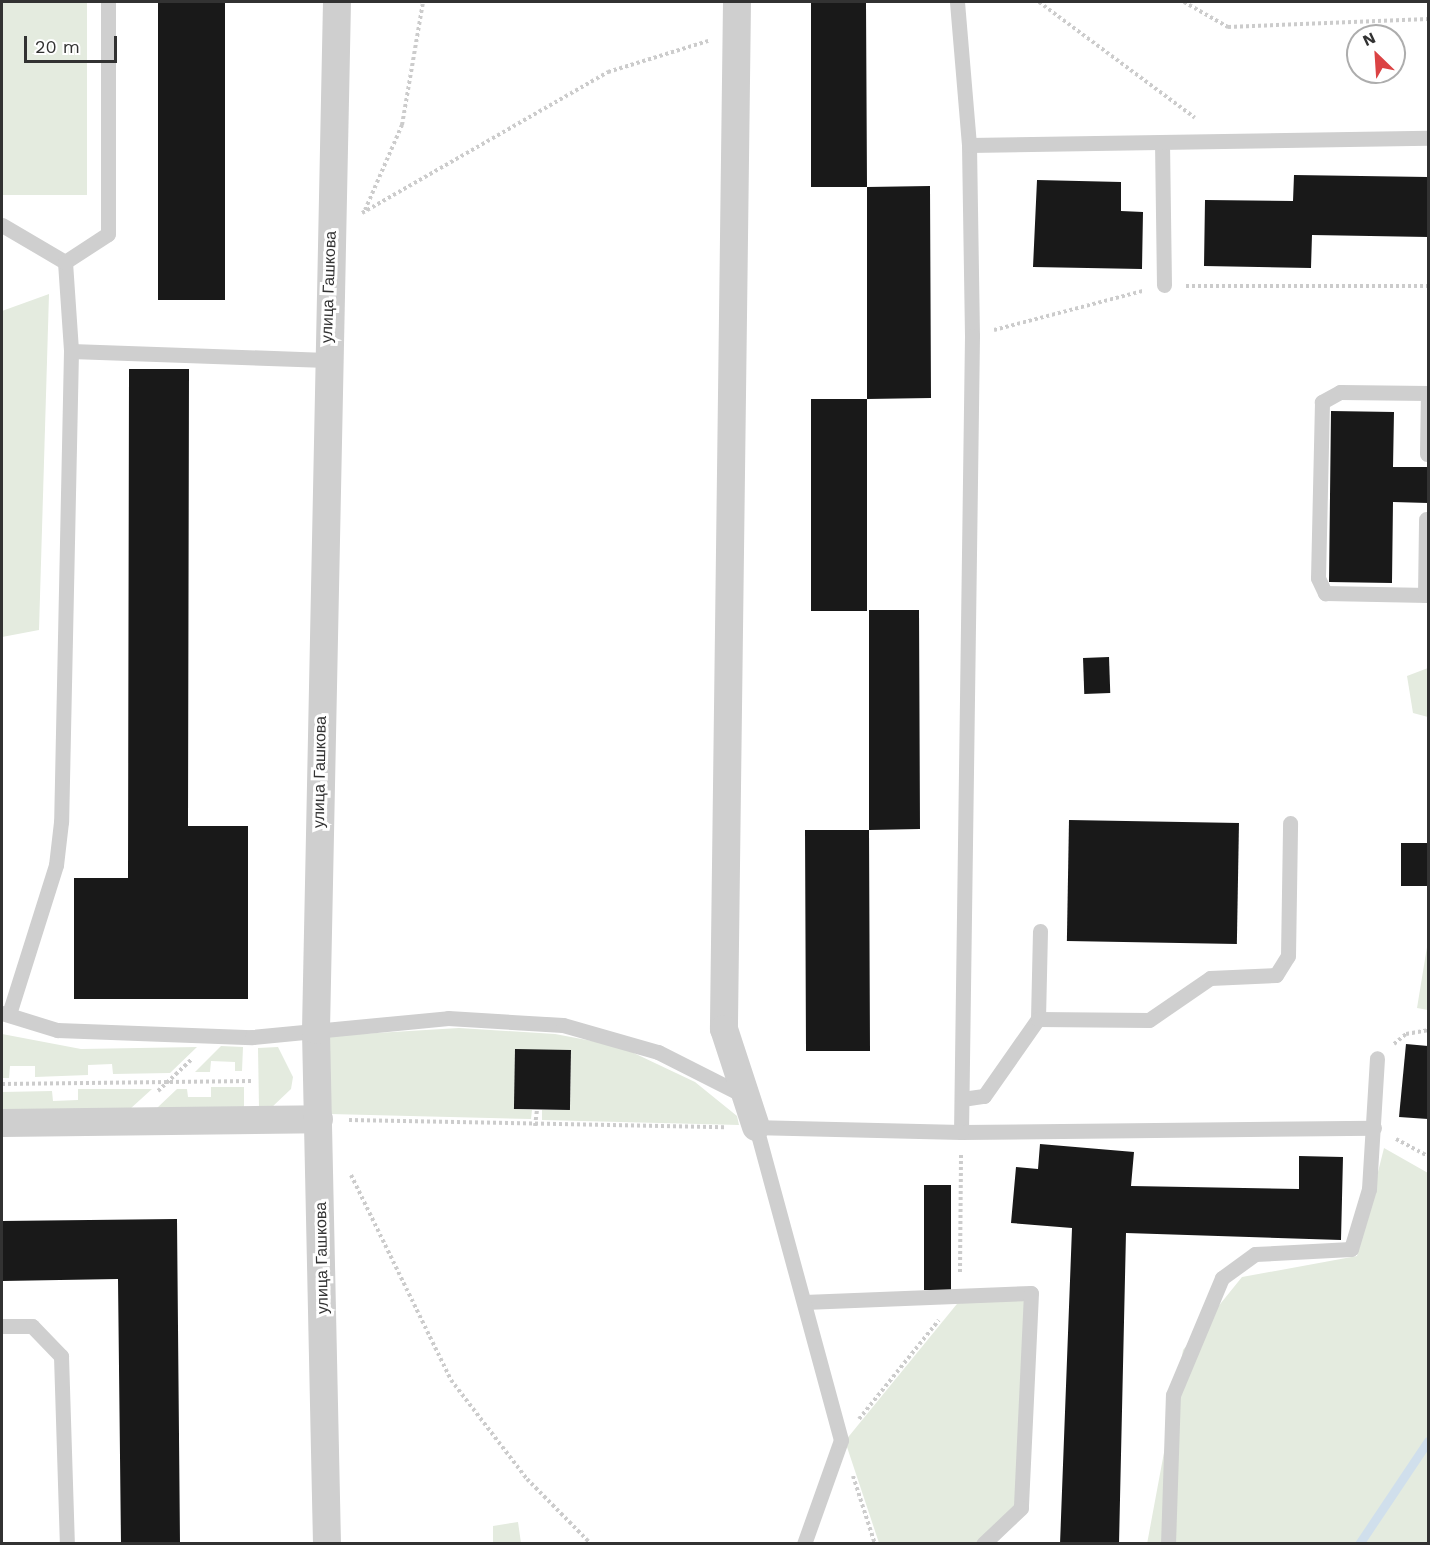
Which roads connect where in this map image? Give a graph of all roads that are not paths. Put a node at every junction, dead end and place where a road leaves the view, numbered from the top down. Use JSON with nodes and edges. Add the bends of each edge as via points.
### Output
{"nodes":[{"id":1,"x":108,"y":2,"type":"edge"},
{"id":2,"x":337,"y":2,"type":"edge"},
{"id":3,"x":737,"y":2,"type":"edge"},
{"id":4,"x":957,"y":2,"type":"edge"},
{"id":5,"x":1428,"y":138,"type":"edge"},
{"id":6,"x":1162,"y":142,"type":"junction"},
{"id":7,"x":969,"y":145,"type":"junction"},
{"id":8,"x":2,"y":225,"type":"edge"},
{"id":9,"x":65,"y":262,"type":"junction"},
{"id":10,"x":1164,"y":285,"type":"road end"},
{"id":11,"x":71,"y":351,"type":"junction"},
{"id":12,"x":327,"y":360,"type":"junction"},
{"id":13,"x":1428,"y":393,"type":"edge"},
{"id":14,"x":1427,"y":454,"type":"edge"},
{"id":15,"x":1426,"y":519,"type":"dead end"},
{"id":16,"x":1427,"y":595,"type":"edge"},
{"id":17,"x":1290,"y":823,"type":"dead end"},
{"id":18,"x":1040,"y":931,"type":"dead end"},
{"id":19,"x":5,"y":1014,"type":"edge"},
{"id":20,"x":1038,"y":1019,"type":"junction"},
{"id":21,"x":316,"y":1030,"type":"junction"},
{"id":22,"x":1377,"y":1058,"type":"road end"},
{"id":23,"x":741,"y":1094,"type":"junction"},
{"id":24,"x":962,"y":1099,"type":"junction"},
{"id":25,"x":319,"y":1119,"type":"junction"},
{"id":26,"x":2,"y":1123,"type":"edge"},
{"id":27,"x":756,"y":1127,"type":"junction"},
{"id":28,"x":1374,"y":1128,"type":"junction"},
{"id":29,"x":961,"y":1132,"type":"junction"},
{"id":30,"x":804,"y":1302,"type":"junction"},
{"id":31,"x":2,"y":1326,"type":"edge"},
{"id":32,"x":67,"y":1544,"type":"edge"},
{"id":33,"x":327,"y":1544,"type":"edge"},
{"id":34,"x":804,"y":1544,"type":"edge"},
{"id":35,"x":983,"y":1544,"type":"edge"},
{"id":36,"x":1168,"y":1544,"type":"edge"}],
"edges":[{"from":1,"to":9,"type":"lane","via":[[108,234]]},
{"from":2,"to":12,"type":"street","name":"улица Гашкова"},
{"from":3,"to":23,"type":"street","via":[[724,1029]]},
{"from":4,"to":7,"type":"lane"},
{"from":5,"to":6,"type":"lane"},
{"from":6,"to":7,"type":"lane"},
{"from":6,"to":10,"type":"lane"},
{"from":7,"to":24,"type":"lane","via":[[972,336]]},
{"from":8,"to":9,"type":"lane"},
{"from":9,"to":11,"type":"lane"},
{"from":11,"to":12,"type":"lane"},
{"from":11,"to":19,"type":"lane","via":[[61,822],[56,865]]},
{"from":12,"to":21,"type":"street","name":"улица Гашкова"},
{"from":13,"to":14,"type":"lane"},
{"from":13,"to":16,"type":"lane","via":[[1340,392],[1322,402],[1318,554],[1318,578],[1326,593]]},
{"from":15,"to":16,"type":"lane"},
{"from":17,"to":20,"type":"lane","via":[[1288,956],[1276,975],[1210,978],[1149,1020]]},
{"from":18,"to":20,"type":"lane"},
{"from":19,"to":21,"type":"lane","via":[[57,1030],[216,1035]]},
{"from":20,"to":24,"type":"lane","via":[[984,1095]]},
{"from":21,"to":23,"type":"lane","via":[[448,1018],[562,1025],[658,1052]]},
{"from":21,"to":25,"type":"street","name":"улица Гашкова"},
{"from":22,"to":28,"type":"lane"},
{"from":23,"to":27,"type":"street"},
{"from":24,"to":29,"type":"lane"},
{"from":25,"to":26,"type":"street"},
{"from":25,"to":33,"type":"street","name":"улица Гашкова"},
{"from":27,"to":29,"type":"lane"},
{"from":27,"to":30,"type":"lane"},
{"from":28,"to":29,"type":"lane"},
{"from":28,"to":36,"type":"lane","via":[[1369,1189],[1351,1248],[1255,1254],[1222,1278],[1173,1395]]},
{"from":30,"to":34,"type":"lane","via":[[841,1440]]},
{"from":30,"to":35,"type":"lane","via":[[1031,1293],[1021,1508]]},
{"from":31,"to":32,"type":"lane","via":[[32,1326],[61,1356]]}]}
